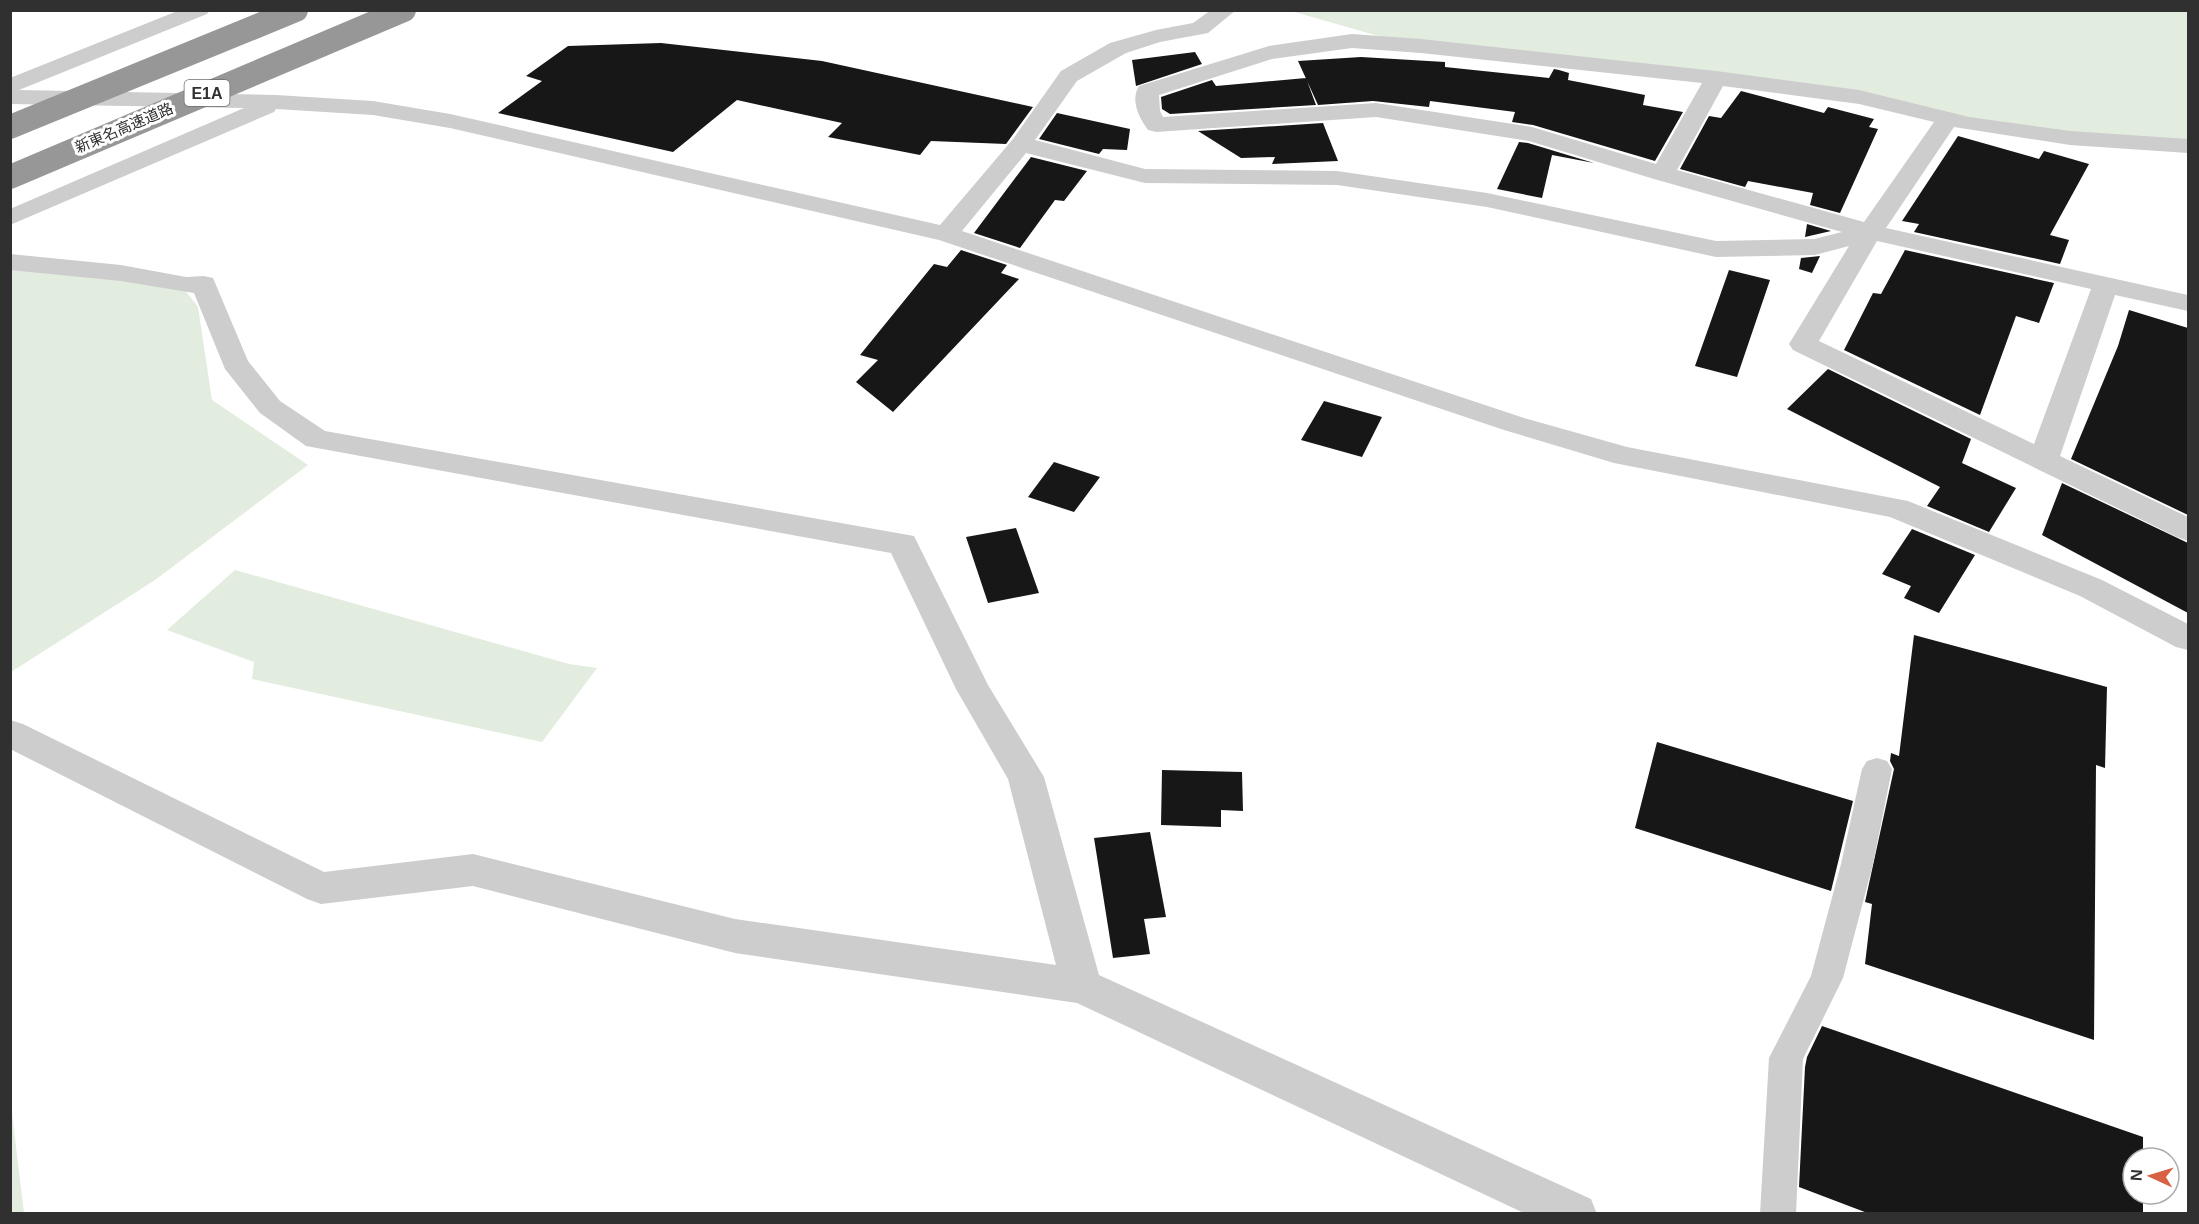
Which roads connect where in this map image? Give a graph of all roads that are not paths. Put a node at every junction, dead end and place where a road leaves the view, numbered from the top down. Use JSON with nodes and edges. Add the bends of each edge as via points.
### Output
{"nodes":[{"id":1,"x":200,"y":10,"type":"edge"},
{"id":2,"x":296,"y":10,"type":"edge"},
{"id":3,"x":404,"y":10,"type":"edge"},
{"id":4,"x":1226,"y":10,"type":"edge"},
{"id":5,"x":1716,"y":78,"type":"junction"},
{"id":6,"x":10,"y":86,"type":"edge"},
{"id":7,"x":10,"y":98,"type":"edge"},
{"id":8,"x":276,"y":102,"type":"junction"},
{"id":9,"x":1948,"y":119,"type":"junction"},
{"id":10,"x":10,"y":127,"type":"edge"},
{"id":11,"x":1021,"y":144,"type":"junction"},
{"id":12,"x":2188,"y":146,"type":"edge"},
{"id":13,"x":1663,"y":174,"type":"junction"},
{"id":14,"x":10,"y":177,"type":"edge"},
{"id":15,"x":10,"y":218,"type":"edge"},
{"id":16,"x":1870,"y":232,"type":"junction"},
{"id":17,"x":946,"y":234,"type":"junction"},
{"id":18,"x":10,"y":262,"type":"edge"},
{"id":19,"x":2105,"y":286,"type":"junction"},
{"id":20,"x":2188,"y":303,"type":"edge"},
{"id":21,"x":2044,"y":459,"type":"junction"},
{"id":22,"x":2188,"y":530,"type":"edge"},
{"id":23,"x":2188,"y":638,"type":"edge"},
{"id":24,"x":10,"y":733,"type":"edge"},
{"id":25,"x":1877,"y":769,"type":"dead end"},
{"id":26,"x":1082,"y":986,"type":"junction"},
{"id":27,"x":1575,"y":1214,"type":"edge"},
{"id":28,"x":1778,"y":1214,"type":"edge"}],
"edges":[{"from":1,"to":6,"type":"street"},
{"from":2,"to":10,"type":"highway","number":"E1A","bridge":true},
{"from":3,"to":14,"type":"highway","name":"新東名高速道路","number":"E1A","bridge":true},
{"from":4,"to":11,"type":"street","via":[[1200,28],[1118,48],[1069,76]]},
{"from":5,"to":9,"type":"street","via":[[1859,97]]},
{"from":5,"to":13,"type":"street"},
{"from":5,"to":13,"type":"street","via":[[1352,41],[1269,53],[1147,91],[1148,111],[1156,124],[1376,110],[1532,134]]},
{"from":7,"to":8,"type":"street"},
{"from":8,"to":15,"type":"street"},
{"from":8,"to":17,"type":"street","via":[[373,108],[450,121]]},
{"from":9,"to":12,"type":"street","via":[[2070,138]]},
{"from":9,"to":16,"type":"street"},
{"from":11,"to":16,"type":"street","via":[[1145,176],[1337,178],[1487,200],[1716,249],[1815,247]]},
{"from":11,"to":17,"type":"street"},
{"from":13,"to":16,"type":"street"},
{"from":16,"to":19,"type":"street"},
{"from":16,"to":21,"type":"street","via":[[1803,344]]},
{"from":17,"to":23,"type":"street","via":[[1514,424],[1614,453],[1897,508],[2091,588]]},
{"from":18,"to":26,"type":"street","via":[[121,273],[186,285],[204,284],[235,363],[270,407],[316,439],[903,544],[973,689],[1026,777]]},
{"from":19,"to":20,"type":"street"},
{"from":19,"to":21,"type":"street"},
{"from":21,"to":22,"type":"street"},
{"from":24,"to":26,"type":"street","via":[[321,888],[473,870],[735,936]]},
{"from":25,"to":28,"type":"lane","via":[[1827,978],[1786,1058]]},
{"from":26,"to":27,"type":"street"}]}
